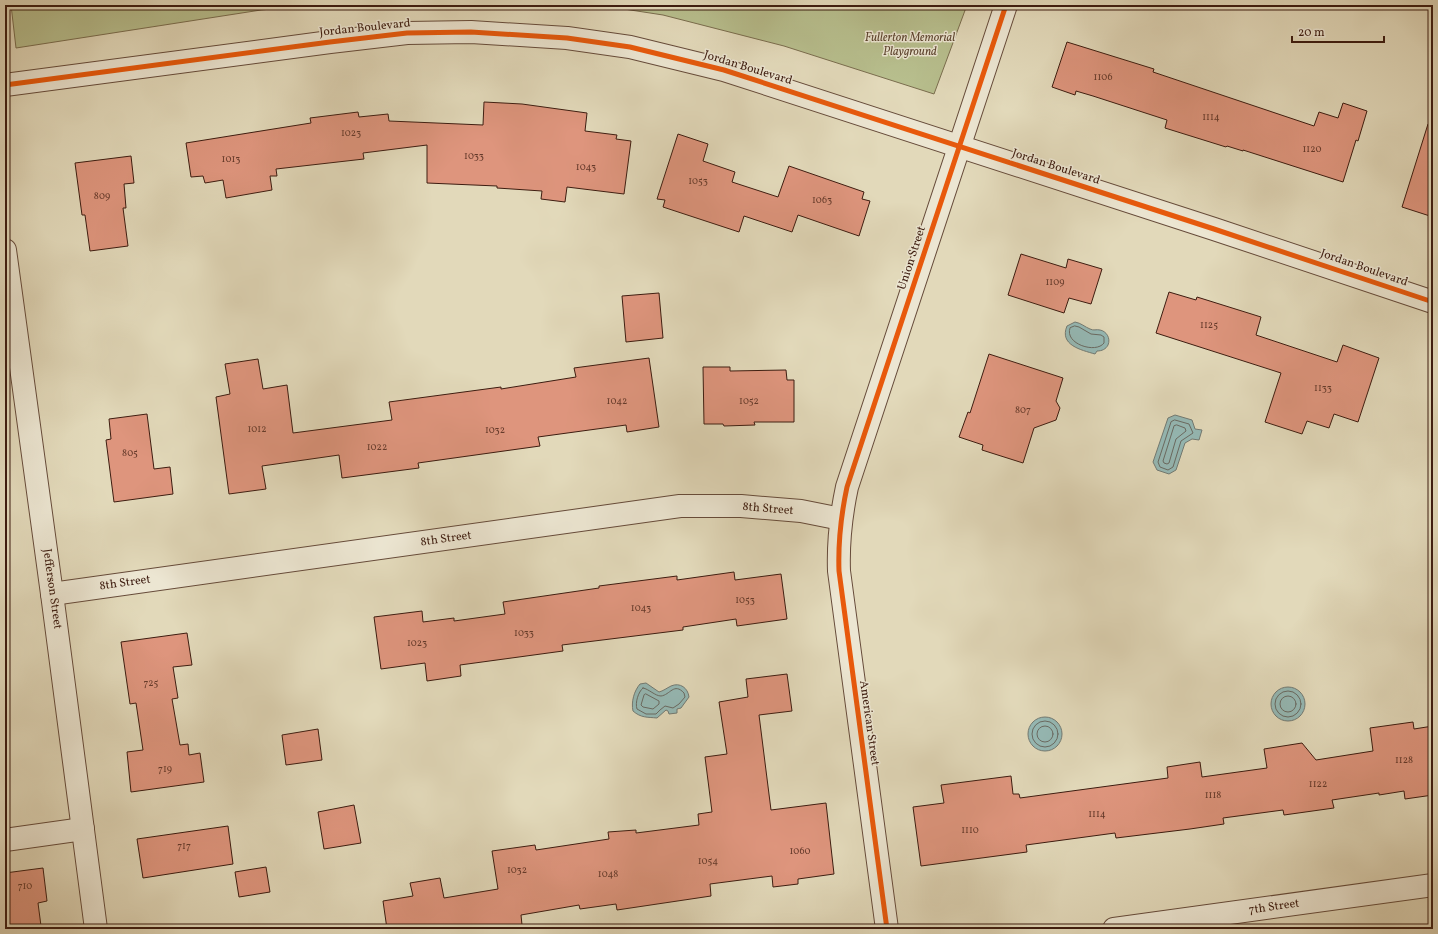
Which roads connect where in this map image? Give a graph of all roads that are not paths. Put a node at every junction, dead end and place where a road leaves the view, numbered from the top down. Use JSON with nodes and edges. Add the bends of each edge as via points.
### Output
{"nodes":[{"id":1,"x":1006,"y":5,"type":"edge"},
{"id":2,"x":5,"y":86,"type":"edge"},
{"id":3,"x":959,"y":146,"type":"junction"},
{"id":4,"x":5,"y":250,"type":"edge"},
{"id":5,"x":1433,"y":302,"type":"edge"},
{"id":6,"x":841,"y":519,"type":"junction"},
{"id":7,"x":52,"y":594,"type":"junction"},
{"id":8,"x":83,"y":829,"type":"junction"},
{"id":9,"x":5,"y":840,"type":"edge"},
{"id":10,"x":1433,"y":885,"type":"edge"},
{"id":11,"x":96,"y":929,"type":"edge"},
{"id":12,"x":887,"y":929,"type":"edge"},
{"id":13,"x":1114,"y":929,"type":"edge"}],
"edges":[{"from":1,"to":3,"type":"street","name":"Union Street"},
{"from":2,"to":3,"type":"street","name":"Jordan Boulevard","via":[[338,41],[408,33],[472,32],[567,38],[630,47],[724,70]]},
{"from":3,"to":5,"type":"street","name":"Jordan Boulevard"},
{"from":3,"to":6,"type":"street","name":"Union Street","via":[[847,487]]},
{"from":4,"to":7,"type":"street","name":"Jefferson Street"},
{"from":6,"to":7,"type":"street","name":"8th Street","via":[[741,506],[680,506]]},
{"from":6,"to":12,"type":"street","name":"American Street","via":[[839,571]]},
{"from":7,"to":8,"type":"street","name":"Jefferson Street"},
{"from":8,"to":9,"type":"street"},
{"from":8,"to":11,"type":"street","name":"Jefferson Street"},
{"from":10,"to":13,"type":"street","name":"7th Street"}]}
